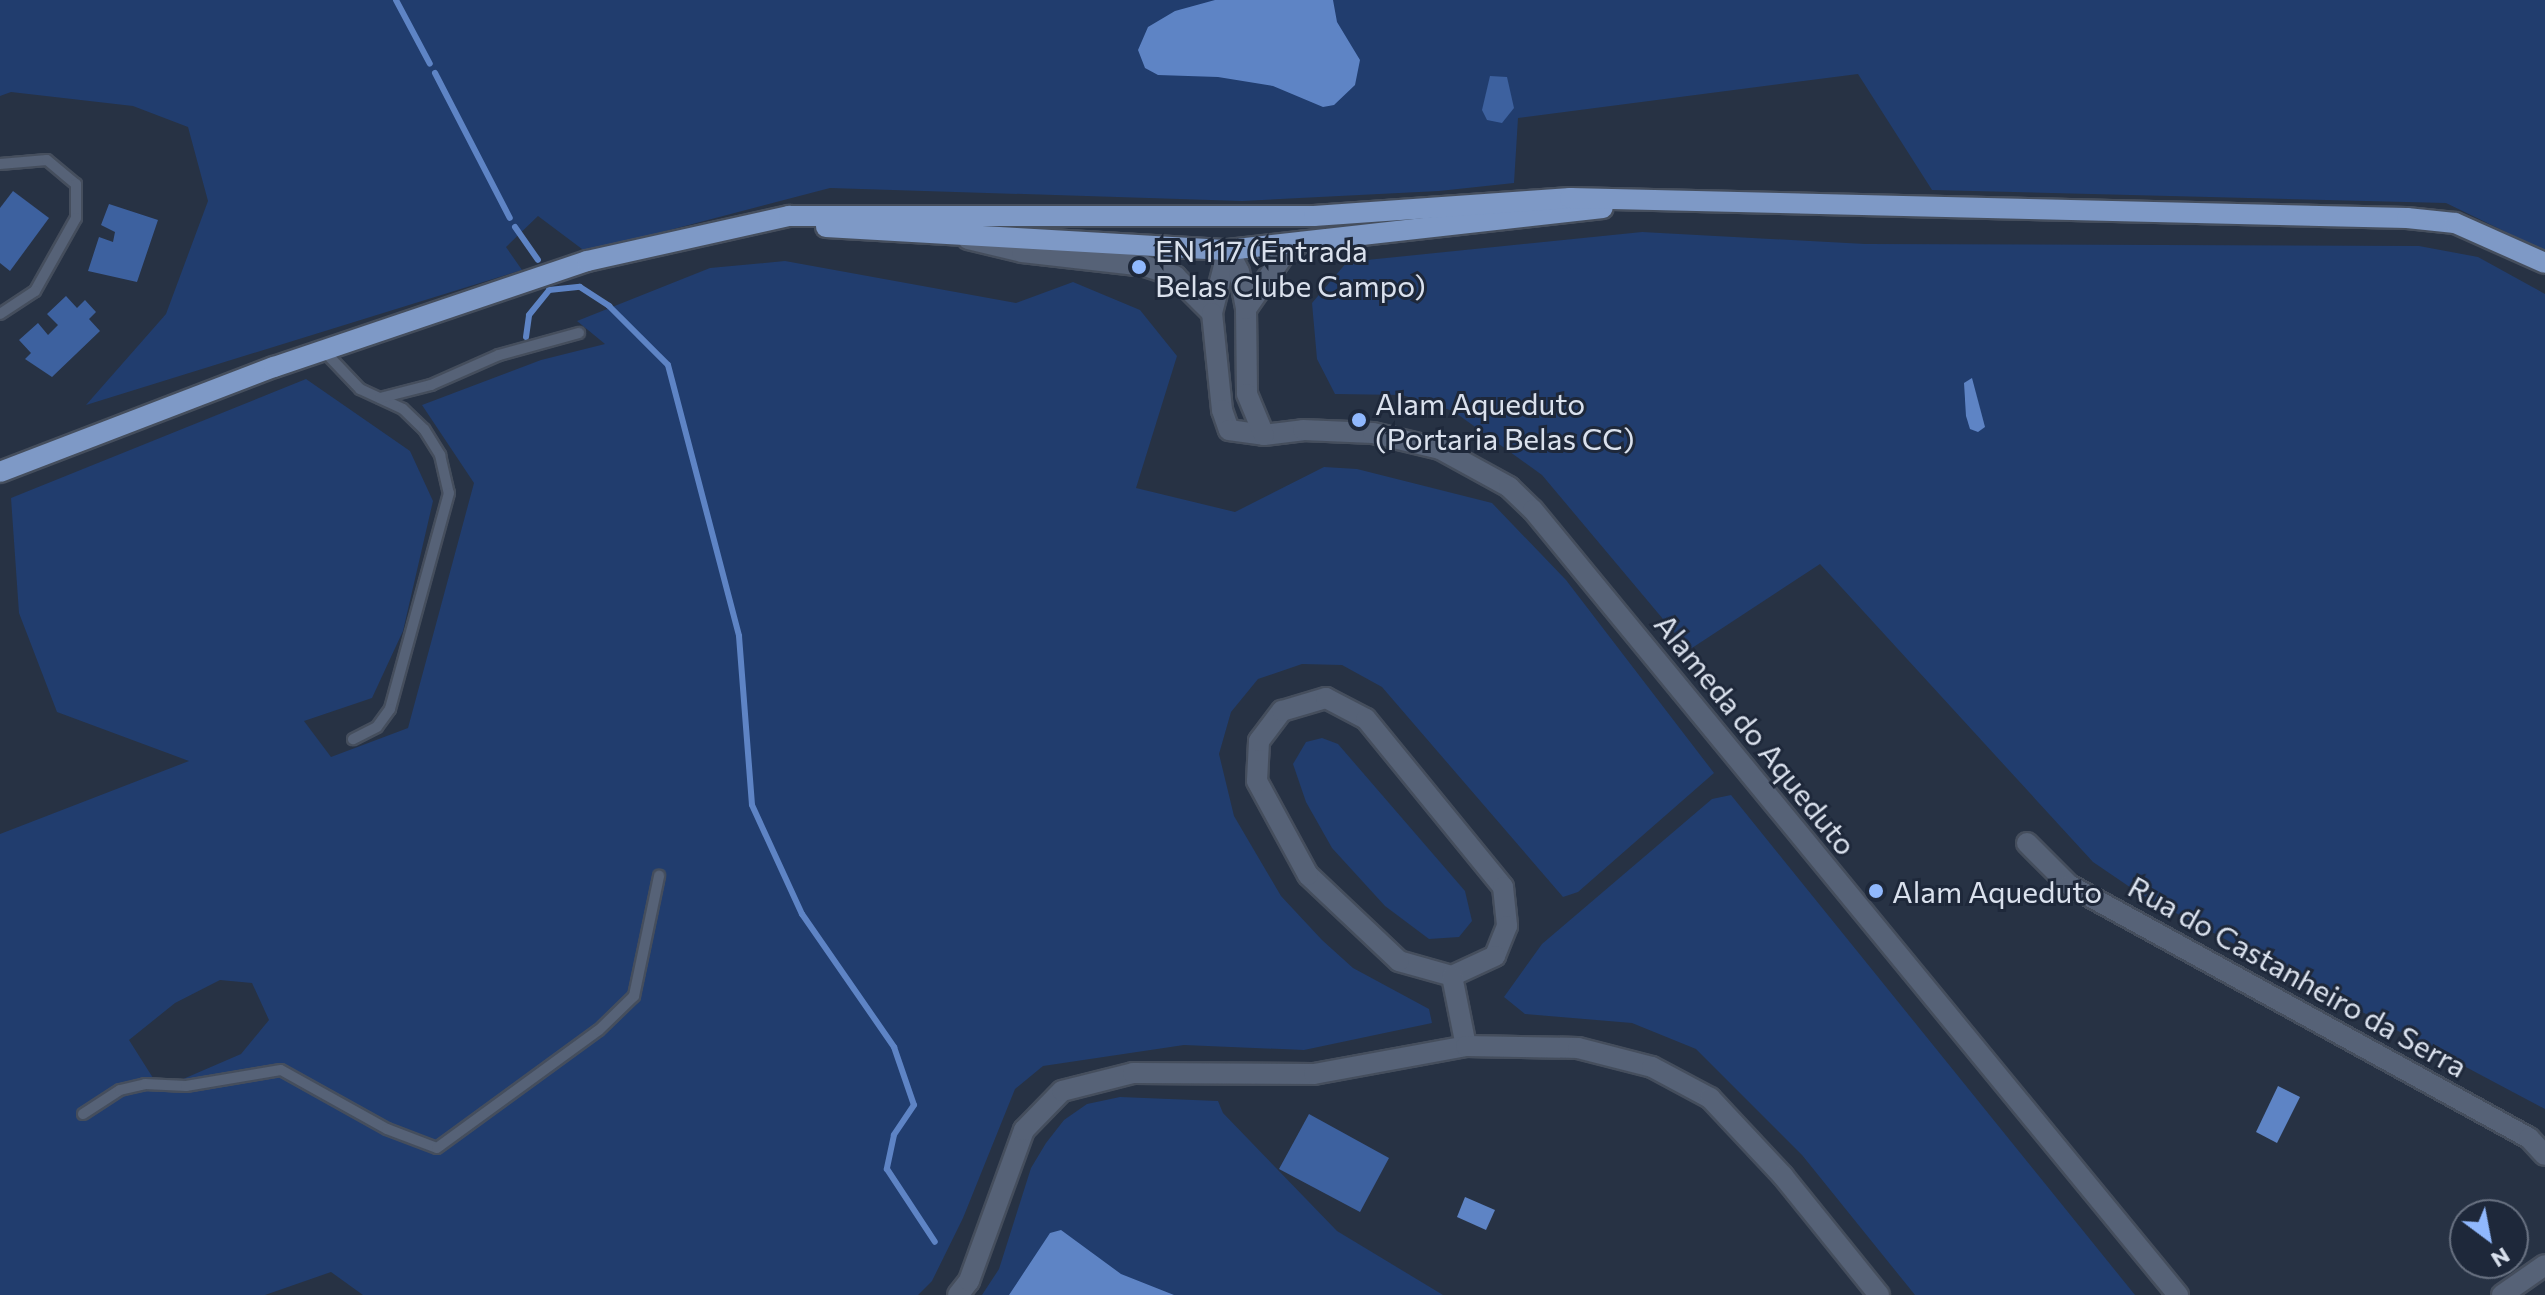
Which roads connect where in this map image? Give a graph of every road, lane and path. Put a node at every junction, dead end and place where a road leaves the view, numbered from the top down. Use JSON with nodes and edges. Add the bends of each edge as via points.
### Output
{"nodes":[{"id":1,"x":0,"y":164,"type":"edge"},
{"id":2,"x":1638,"y":203,"type":"junction"},
{"id":3,"x":1393,"y":214,"type":"junction"},
{"id":4,"x":1181,"y":218,"type":"junction"},
{"id":5,"x":732,"y":227,"type":"junction"},
{"id":6,"x":961,"y":236,"type":"junction"},
{"id":7,"x":1301,"y":242,"type":"junction"},
{"id":8,"x":1228,"y":250,"type":"junction"},
{"id":9,"x":2545,"y":263,"type":"edge"},
{"id":10,"x":1246,"y":309,"type":"junction"},
{"id":11,"x":1212,"y":313,"type":"junction"},
{"id":12,"x":0,"y":314,"type":"edge"},
{"id":13,"x":579,"y":333,"type":"dead end"},
{"id":14,"x":323,"y":350,"type":"junction"},
{"id":15,"x":380,"y":398,"type":"junction"},
{"id":16,"x":1264,"y":435,"type":"junction"},
{"id":17,"x":0,"y":472,"type":"edge"},
{"id":18,"x":353,"y":739,"type":"dead end"},
{"id":19,"x":2027,"y":843,"type":"dead end"},
{"id":20,"x":659,"y":876,"type":"dead end"},
{"id":21,"x":1452,"y":976,"type":"junction"},
{"id":22,"x":1466,"y":1046,"type":"junction"},
{"id":23,"x":83,"y":1114,"type":"dead end"},
{"id":24,"x":2545,"y":1155,"type":"edge"},
{"id":25,"x":2545,"y":1265,"type":"edge"},
{"id":26,"x":958,"y":1295,"type":"edge"},
{"id":27,"x":1879,"y":1295,"type":"edge"},
{"id":28,"x":2178,"y":1295,"type":"edge"},
{"id":29,"x":2502,"y":1295,"type":"edge"}],
"edges":[{"from":1,"to":12,"type":"lane","via":[[47,160],[76,184],[76,218],[35,291]]},
{"from":2,"to":3,"type":"main road","via":[[1570,198]]},
{"from":2,"to":7,"type":"main road"},
{"from":2,"to":9,"type":"main road","via":[[2427,219],[2477,231]]},
{"from":3,"to":4,"type":"main road"},
{"from":3,"to":8,"type":"main road","via":[[1261,233]]},
{"from":4,"to":5,"type":"main road","via":[[789,216]]},
{"from":4,"to":8,"type":"main road"},
{"from":5,"to":6,"type":"main road","via":[[801,225]]},
{"from":5,"to":14,"type":"main road","via":[[587,261]]},
{"from":6,"to":8,"type":"main road"},
{"from":6,"to":11,"type":"street","via":[[1022,252],[1154,268],[1175,276]]},
{"from":7,"to":8,"type":"main road"},
{"from":7,"to":10,"type":"street","via":[[1283,256]]},
{"from":8,"to":10,"type":"street","via":[[1239,272]]},
{"from":8,"to":11,"type":"street","name":"Alameda do Aqueduto"},
{"from":10,"to":16,"type":"street","via":[[1247,394]]},
{"from":11,"to":16,"type":"street","name":"Alameda do Aqueduto","via":[[1222,410],[1229,430]]},
{"from":13,"to":15,"type":"lane"},
{"from":14,"to":15,"type":"lane","via":[[360,389]]},
{"from":14,"to":17,"type":"main road"},
{"from":15,"to":18,"type":"lane","via":[[403,409],[424,429],[440,455],[449,493],[390,709],[377,727]]},
{"from":16,"to":28,"type":"street","name":"Alameda do Aqueduto","via":[[1337,430],[1413,441],[1483,471],[1533,510]]},
{"from":19,"to":24,"type":"street","name":"Rua do Castanheiro da Serra","via":[[2069,885],[2529,1138]]},
{"from":20,"to":23,"type":"lane","via":[[634,996],[599,1030],[437,1148],[387,1129],[281,1070],[186,1086],[145,1084],[120,1090]]},
{"from":21,"to":21,"type":"street","via":[[1399,961],[1308,875],[1257,781],[1259,741],[1282,711],[1326,698],[1366,719],[1503,887],[1507,926],[1495,956]]},
{"from":21,"to":22,"type":"street"},
{"from":22,"to":26,"type":"street","via":[[1314,1074],[1133,1073],[1062,1091],[1024,1130],[969,1281]]},
{"from":22,"to":27,"type":"street","via":[[1578,1048],[1652,1067],[1710,1098],[1783,1176]]},
{"from":25,"to":29,"type":"street"}]}
